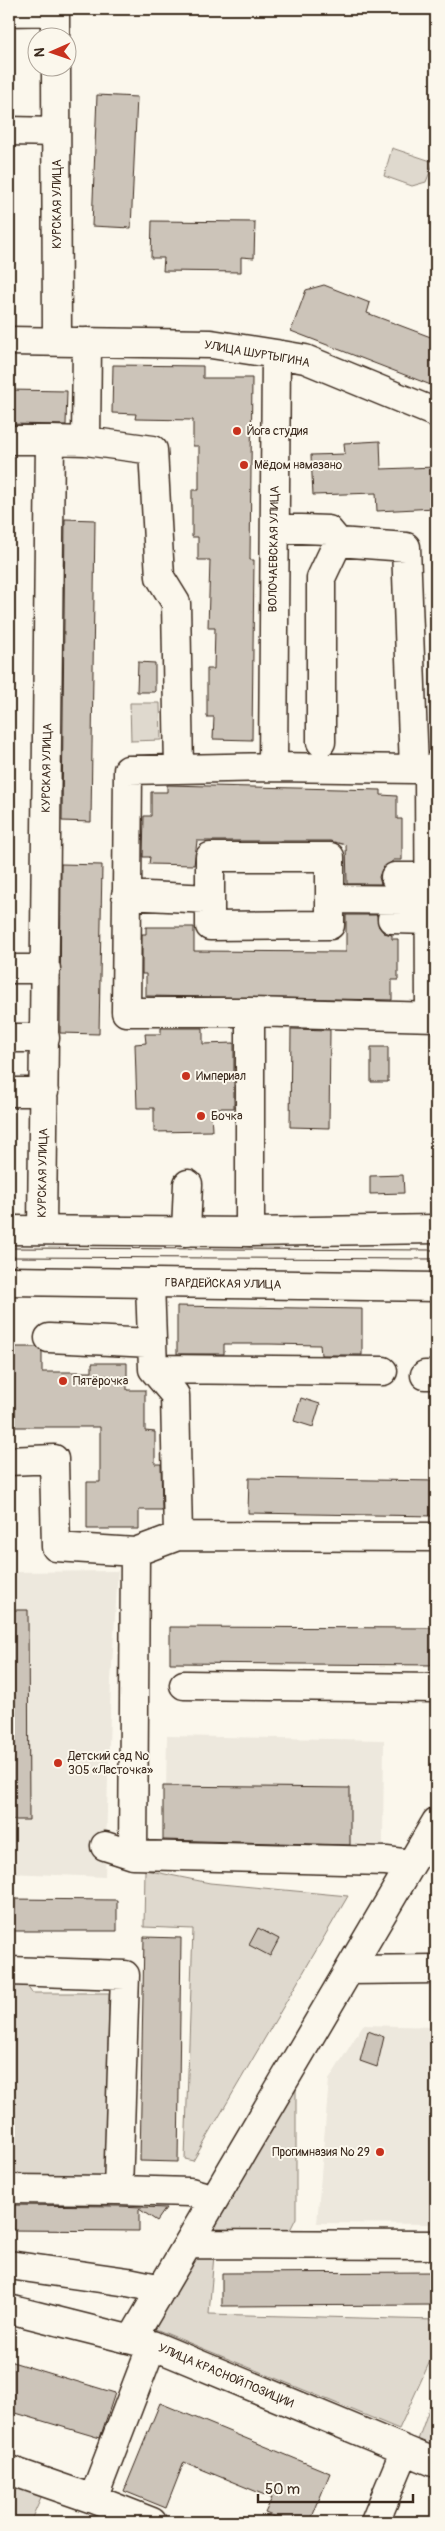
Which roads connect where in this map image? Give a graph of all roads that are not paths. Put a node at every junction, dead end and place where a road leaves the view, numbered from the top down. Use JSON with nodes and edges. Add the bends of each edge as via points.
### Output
{"nodes":[{"id":1,"x":9,"y":12,"type":"edge"},
{"id":2,"x":55,"y":19,"type":"edge"},
{"id":3,"x":56,"y":78,"type":"edge"},
{"id":4,"x":9,"y":130,"type":"edge"},
{"id":5,"x":56,"y":132,"type":"junction"},
{"id":6,"x":9,"y":341,"type":"edge"},
{"id":7,"x":58,"y":342,"type":"junction"},
{"id":8,"x":88,"y":342,"type":"junction"},
{"id":9,"x":276,"y":354,"type":"junction"},
{"id":10,"x":436,"y":413,"type":"edge"},
{"id":11,"x":9,"y":440,"type":"edge"},
{"id":12,"x":50,"y":440,"type":"junction"},
{"id":13,"x":86,"y":441,"type":"junction"},
{"id":14,"x":275,"y":528,"type":"junction"},
{"id":15,"x":338,"y":542,"type":"junction"},
{"id":16,"x":321,"y":742,"type":"dead end"},
{"id":17,"x":272,"y":756,"type":"junction"},
{"id":18,"x":179,"y":769,"type":"junction"},
{"id":19,"x":426,"y":769,"type":"edge"},
{"id":20,"x":395,"y":878,"type":"dead end"},
{"id":21,"x":126,"y":895,"type":"junction"},
{"id":22,"x":210,"y":899,"type":"junction"},
{"id":23,"x":330,"y":899,"type":"junction"},
{"id":24,"x":430,"y":899,"type":"junction"},
{"id":25,"x":392,"y":919,"type":"dead end"},
{"id":26,"x":9,"y":969,"type":"edge"},
{"id":27,"x":46,"y":969,"type":"junction"},
{"id":28,"x":250,"y":1012,"type":"junction"},
{"id":29,"x":433,"y":1017,"type":"edge"},
{"id":30,"x":9,"y":1038,"type":"edge"},
{"id":31,"x":45,"y":1038,"type":"junction"},
{"id":32,"x":9,"y":1092,"type":"edge"},
{"id":33,"x":44,"y":1092,"type":"junction"},
{"id":34,"x":188,"y":1184,"type":"dead end"},
{"id":35,"x":9,"y":1230,"type":"edge"},
{"id":36,"x":42,"y":1230,"type":"junction"},
{"id":37,"x":436,"y":1230,"type":"edge"},
{"id":38,"x":186,"y":1232,"type":"junction"},
{"id":39,"x":250,"y":1232,"type":"junction"},
{"id":40,"x":9,"y":1281,"type":"edge"},
{"id":41,"x":150,"y":1283,"type":"junction"},
{"id":42,"x":436,"y":1287,"type":"edge"},
{"id":43,"x":50,"y":1338,"type":"dead end"},
{"id":44,"x":152,"y":1356,"type":"junction"},
{"id":45,"x":382,"y":1372,"type":"dead end"},
{"id":46,"x":9,"y":1461,"type":"edge"},
{"id":47,"x":178,"y":1536,"type":"junction"},
{"id":48,"x":436,"y":1537,"type":"edge"},
{"id":49,"x":135,"y":1552,"type":"junction"},
{"id":50,"x":184,"y":1685,"type":"dead end"},
{"id":51,"x":436,"y":1688,"type":"edge"},
{"id":52,"x":436,"y":1822,"type":"edge"},
{"id":53,"x":106,"y":1846,"type":"dead end"},
{"id":54,"x":133,"y":1855,"type":"junction"},
{"id":55,"x":411,"y":1864,"type":"junction"},
{"id":56,"x":436,"y":1969,"type":"edge"},
{"id":57,"x":349,"y":1970,"type":"junction"},
{"id":58,"x":9,"y":1971,"type":"edge"},
{"id":59,"x":9,"y":2189,"type":"edge"},
{"id":60,"x":118,"y":2190,"type":"junction"},
{"id":61,"x":214,"y":2199,"type":"junction"},
{"id":62,"x":188,"y":2244,"type":"junction"},
{"id":63,"x":436,"y":2245,"type":"edge"},
{"id":64,"x":9,"y":2265,"type":"edge"},
{"id":65,"x":162,"y":2289,"type":"junction"},
{"id":66,"x":9,"y":2309,"type":"edge"},
{"id":67,"x":142,"y":2342,"type":"junction"},
{"id":68,"x":405,"y":2450,"type":"junction"},
{"id":69,"x":436,"y":2463,"type":"edge"},
{"id":70,"x":9,"y":2470,"type":"edge"},
{"id":71,"x":93,"y":2499,"type":"junction"},
{"id":72,"x":152,"y":2522,"type":"edge"},
{"id":73,"x":375,"y":2522,"type":"edge"}],
"edges":[{"from":1,"to":2,"type":"street"},
{"from":3,"to":5,"type":"street","name":"КУРСКАЯ УЛИЦА"},
{"from":4,"to":5,"type":"street"},
{"from":5,"to":7,"type":"street","name":"КУРСКАЯ УЛИЦА"},
{"from":6,"to":7,"type":"street","name":"УЛИЦА ШУРТЫГИНА"},
{"from":7,"to":8,"type":"street","name":"УЛИЦА ШУРТЫГИНА"},
{"from":8,"to":9,"type":"street","name":"УЛИЦА ШУРТЫГИНА","via":[[211,344]]},
{"from":8,"to":13,"type":"street"},
{"from":9,"to":10,"type":"street","name":"УЛИЦА ШУРТЫГИНА","via":[[305,360]]},
{"from":9,"to":14,"type":"street","name":"ВОЛОЧАЕВСКАЯ УЛИЦА"},
{"from":11,"to":12,"type":"street"},
{"from":12,"to":13,"type":"street"},
{"from":12,"to":27,"type":"street","name":"КУРСКАЯ УЛИЦА"},
{"from":13,"to":18,"type":"street","via":[[153,450],[160,577],[176,603]]},
{"from":14,"to":15,"type":"street","via":[[328,530]]},
{"from":14,"to":17,"type":"street","name":"ВОЛОЧАЕВСКАЯ УЛИЦА"},
{"from":15,"to":16,"type":"street","via":[[321,578]]},
{"from":15,"to":19,"type":"street","via":[[406,547]]},
{"from":17,"to":18,"type":"street"},
{"from":17,"to":19,"type":"street"},
{"from":18,"to":21,"type":"street","via":[[128,770]]},
{"from":19,"to":24,"type":"street"},
{"from":20,"to":24,"type":"street"},
{"from":21,"to":22,"type":"street"},
{"from":21,"to":28,"type":"street","via":[[126,1012]]},
{"from":22,"to":23,"type":"street","via":[[210,926],[330,925]]},
{"from":22,"to":23,"type":"street","via":[[210,858],[330,857]]},
{"from":23,"to":24,"type":"street"},
{"from":24,"to":25,"type":"street"},
{"from":24,"to":29,"type":"street"},
{"from":26,"to":27,"type":"street"},
{"from":27,"to":31,"type":"street","name":"КУРСКАЯ УЛИЦА"},
{"from":28,"to":29,"type":"street"},
{"from":28,"to":39,"type":"street"},
{"from":30,"to":31,"type":"street"},
{"from":31,"to":33,"type":"street","name":"КУРСКАЯ УЛИЦА"},
{"from":32,"to":33,"type":"street"},
{"from":33,"to":36,"type":"street","name":"КУРСКАЯ УЛИЦА"},
{"from":34,"to":38,"type":"street"},
{"from":35,"to":36,"type":"street"},
{"from":36,"to":38,"type":"street"},
{"from":37,"to":39,"type":"street"},
{"from":38,"to":39,"type":"street"},
{"from":40,"to":41,"type":"street","name":"ГВАРДЕЙСКАЯ УЛИЦА"},
{"from":41,"to":42,"type":"street","name":"ГВАРДЕЙСКАЯ УЛИЦА"},
{"from":41,"to":44,"type":"street"},
{"from":43,"to":44,"type":"street"},
{"from":44,"to":45,"type":"street"},
{"from":44,"to":47,"type":"street","via":[[175,1395]]},
{"from":46,"to":49,"type":"street","via":[[54,1459],[56,1547]]},
{"from":47,"to":48,"type":"street"},
{"from":47,"to":49,"type":"street"},
{"from":49,"to":54,"type":"street","via":[[122,1681]]},
{"from":50,"to":51,"type":"street"},
{"from":52,"to":55,"type":"street"},
{"from":53,"to":54,"type":"street"},
{"from":54,"to":55,"type":"street"},
{"from":55,"to":57,"type":"street"},
{"from":56,"to":57,"type":"street"},
{"from":57,"to":61,"type":"street"},
{"from":58,"to":60,"type":"street","via":[[125,1974]]},
{"from":59,"to":60,"type":"street"},
{"from":60,"to":61,"type":"street","via":[[190,2192]]},
{"from":61,"to":62,"type":"street"},
{"from":62,"to":63,"type":"street"},
{"from":62,"to":65,"type":"street"},
{"from":64,"to":65,"type":"street"},
{"from":65,"to":67,"type":"street"},
{"from":66,"to":67,"type":"street","name":"УЛИЦА КРАСНОЙ ПОЗИЦИИ"},
{"from":67,"to":68,"type":"street","name":"УЛИЦА КРАСНОЙ ПОЗИЦИИ"},
{"from":67,"to":71,"type":"street"},
{"from":68,"to":69,"type":"street","name":"УЛИЦА КРАСНОЙ ПОЗИЦИИ"},
{"from":68,"to":73,"type":"street"},
{"from":70,"to":71,"type":"street"},
{"from":71,"to":72,"type":"street"}]}
